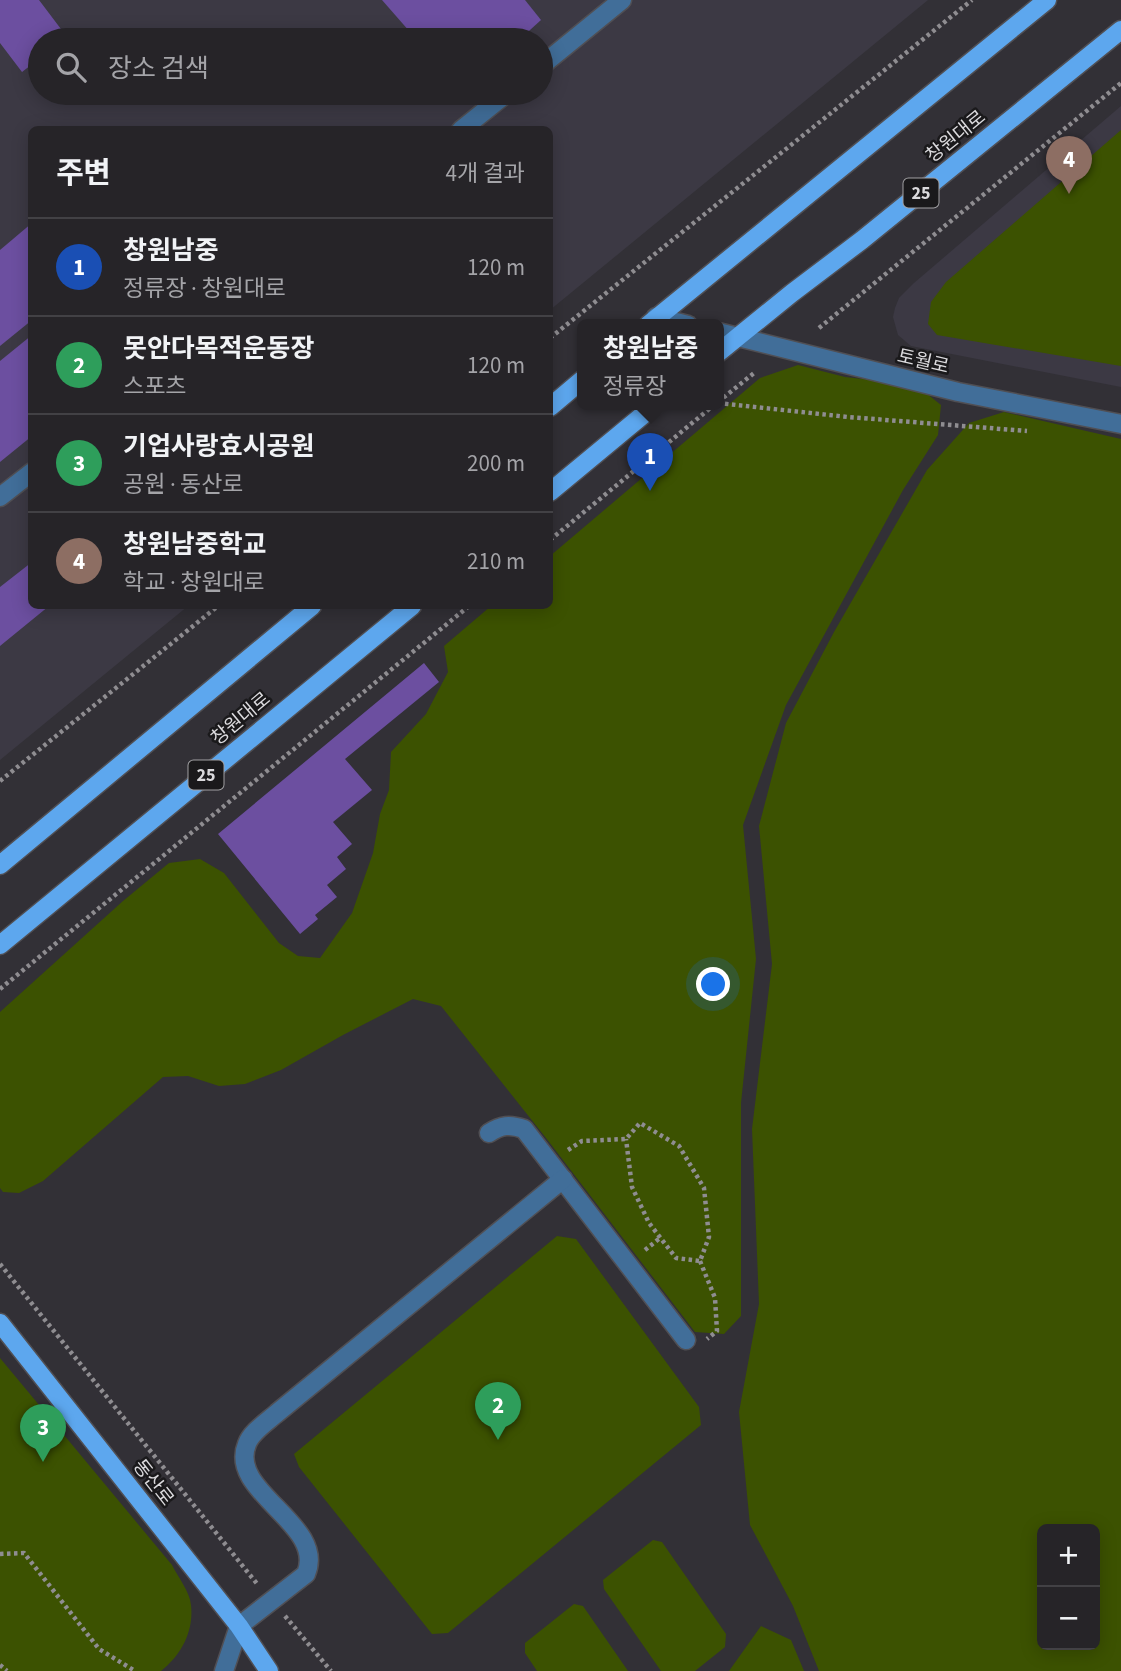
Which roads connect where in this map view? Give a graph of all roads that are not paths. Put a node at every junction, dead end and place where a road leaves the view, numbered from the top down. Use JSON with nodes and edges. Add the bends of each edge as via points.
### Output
{"nodes":[{"id":1,"x":622,"y":0,"type":"edge"},
{"id":2,"x":1047,"y":0,"type":"edge"},
{"id":3,"x":1121,"y":30,"type":"edge"},
{"id":4,"x":553,"y":56,"type":"edge"},
{"id":5,"x":492,"y":105,"type":"edge"},
{"id":6,"x":466,"y":126,"type":"edge"},
{"id":7,"x":654,"y":319,"type":"edge"},
{"id":8,"x":724,"y":333,"type":"edge"},
{"id":9,"x":739,"y":337,"type":"junction"},
{"id":10,"x":724,"y":348,"type":"edge"},
{"id":11,"x":577,"y":384,"type":"edge"},
{"id":12,"x":553,"y":404,"type":"edge"},
{"id":13,"x":648,"y":410,"type":"edge"},
{"id":14,"x":1121,"y":424,"type":"edge"},
{"id":15,"x":28,"y":475,"type":"edge"},
{"id":16,"x":553,"y":489,"type":"edge"},
{"id":17,"x":0,"y":497,"type":"edge"},
{"id":18,"x":308,"y":609,"type":"edge"},
{"id":19,"x":408,"y":609,"type":"edge"},
{"id":20,"x":0,"y":866,"type":"edge"},
{"id":21,"x":0,"y":945,"type":"edge"},
{"id":22,"x":489,"y":1133,"type":"dead end"},
{"id":23,"x":563,"y":1179,"type":"junction"},
{"id":24,"x":0,"y":1323,"type":"edge"},
{"id":25,"x":686,"y":1340,"type":"road end"},
{"id":26,"x":239,"y":1626,"type":"junction"},
{"id":27,"x":224,"y":1671,"type":"edge"},
{"id":28,"x":269,"y":1671,"type":"edge"}],
"edges":[{"from":1,"to":4,"type":"street"},
{"from":2,"to":7,"type":"main road"},
{"from":3,"to":9,"type":"main road","name":"창원대로","number":"25"},
{"from":5,"to":6,"type":"street"},
{"from":8,"to":9,"type":"street","name":"토월로"},
{"from":9,"to":10,"type":"main road","name":"창원대로","number":"25"},
{"from":9,"to":14,"type":"street","name":"토월로","via":[[958,392]]},
{"from":11,"to":12,"type":"main road"},
{"from":13,"to":16,"type":"main road"},
{"from":15,"to":17,"type":"street"},
{"from":18,"to":20,"type":"main road"},
{"from":19,"to":21,"type":"main road","name":"창원대로","number":"25"},
{"from":22,"to":23,"type":"street","via":[[499,1126],[524,1129]]},
{"from":23,"to":25,"type":"street"},
{"from":23,"to":26,"type":"street","via":[[247,1442],[247,1471],[303,1539],[310,1564],[306,1574]]},
{"from":24,"to":26,"type":"main road","name":"동산로"},
{"from":26,"to":27,"type":"street"},
{"from":26,"to":28,"type":"main road","name":"동산로"}]}
